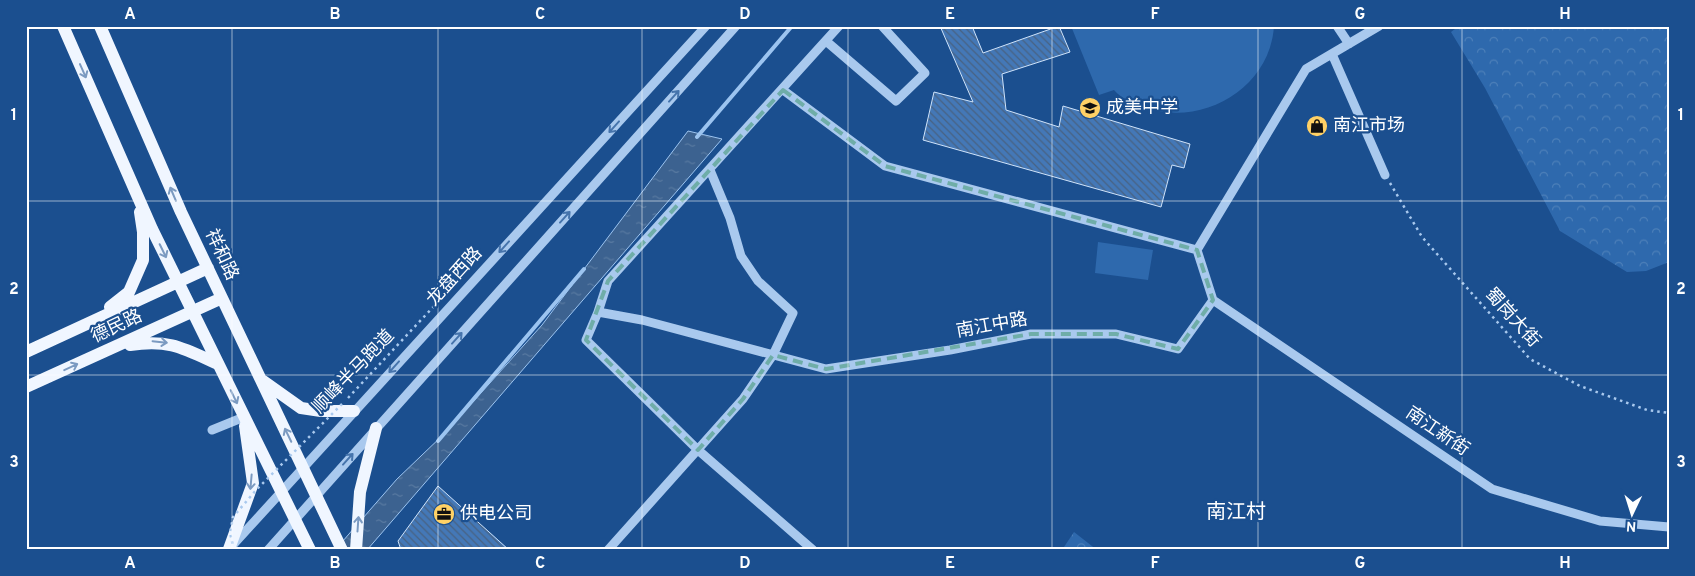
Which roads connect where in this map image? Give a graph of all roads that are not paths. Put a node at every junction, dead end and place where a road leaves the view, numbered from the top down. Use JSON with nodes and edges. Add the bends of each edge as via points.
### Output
{"nodes":[{"id":1,"x":63,"y":26,"type":"edge"},
{"id":2,"x":100,"y":26,"type":"edge"},
{"id":3,"x":706,"y":26,"type":"edge"},
{"id":4,"x":736,"y":26,"type":"edge"},
{"id":5,"x":839,"y":26,"type":"edge"},
{"id":6,"x":882,"y":26,"type":"edge"},
{"id":7,"x":1337,"y":26,"type":"edge"},
{"id":8,"x":1378,"y":26,"type":"edge"},
{"id":9,"x":826,"y":41,"type":"junction"},
{"id":10,"x":1349,"y":44,"type":"junction"},
{"id":11,"x":1332,"y":54,"type":"junction"},
{"id":12,"x":783,"y":90,"type":"junction"},
{"id":13,"x":710,"y":170,"type":"junction"},
{"id":14,"x":1385,"y":176,"type":"road end"},
{"id":15,"x":135,"y":190,"type":"junction"},
{"id":16,"x":1197,"y":250,"type":"junction"},
{"id":17,"x":208,"y":268,"type":"junction"},
{"id":18,"x":178,"y":281,"type":"junction"},
{"id":19,"x":222,"y":298,"type":"junction"},
{"id":20,"x":1213,"y":300,"type":"junction"},
{"id":21,"x":192,"y":311,"type":"junction"},
{"id":22,"x":598,"y":312,"type":"junction"},
{"id":23,"x":91,"y":321,"type":"junction"},
{"id":24,"x":112,"y":348,"type":"junction"},
{"id":25,"x":26,"y":352,"type":"edge"},
{"id":26,"x":773,"y":355,"type":"junction"},
{"id":27,"x":218,"y":364,"type":"junction"},
{"id":28,"x":261,"y":380,"type":"junction"},
{"id":29,"x":26,"y":387,"type":"edge"},
{"id":30,"x":354,"y":411,"type":"junction"},
{"id":31,"x":244,"y":417,"type":"junction"},
{"id":32,"x":376,"y":428,"type":"junction"},
{"id":33,"x":212,"y":430,"type":"dead end"},
{"id":34,"x":698,"y":450,"type":"junction"},
{"id":35,"x":302,"y":467,"type":"junction"},
{"id":36,"x":281,"y":492,"type":"junction"},
{"id":37,"x":316,"y":495,"type":"junction"},
{"id":38,"x":295,"y":520,"type":"junction"},
{"id":39,"x":1669,"y":527,"type":"edge"},
{"id":40,"x":231,"y":550,"type":"edge"},
{"id":41,"x":268,"y":550,"type":"edge"},
{"id":42,"x":310,"y":550,"type":"edge"},
{"id":43,"x":342,"y":550,"type":"edge"},
{"id":44,"x":356,"y":550,"type":"edge"},
{"id":45,"x":608,"y":550,"type":"edge"},
{"id":46,"x":813,"y":550,"type":"edge"}],
"edges":[{"from":1,"to":15,"type":"main road","one_way":true},
{"from":17,"to":2,"type":"main road","name":"祥和路","one_way":true},
{"from":3,"to":30,"type":"street","name":"龙盘西路","one_way":true},
{"from":32,"to":4,"type":"street","one_way":true},
{"from":5,"to":9,"type":"street"},
{"from":6,"to":9,"type":"street","via":[[924,74],[896,101]]},
{"from":7,"to":10,"type":"street"},
{"from":8,"to":10,"type":"street"},
{"from":9,"to":12,"type":"street"},
{"from":10,"to":11,"type":"street"},
{"from":11,"to":14,"type":"street"},
{"from":11,"to":16,"type":"street","via":[[1306,69]]},
{"from":12,"to":13,"type":"street"},
{"from":12,"to":16,"type":"street","via":[[885,166]]},
{"from":13,"to":22,"type":"street","via":[[608,281]]},
{"from":13,"to":26,"type":"street","via":[[730,218],[741,256],[758,281],[793,313]]},
{"from":15,"to":18,"type":"main road","one_way":true},
{"from":15,"to":23,"type":"main road","via":[[144,232],[143,260],[129,292]]},
{"from":16,"to":20,"type":"street"},
{"from":17,"to":18,"type":"main road"},
{"from":17,"to":19,"type":"main road","name":"祥和路"},
{"from":18,"to":21,"type":"main road"},
{"from":18,"to":23,"type":"main road"},
{"from":19,"to":21,"type":"main road","name":"德民路"},
{"from":19,"to":28,"type":"main road","name":"祥和路"},
{"from":20,"to":26,"type":"street","name":"南江中路","via":[[1178,349],[1116,334],[1031,334],[826,369]]},
{"from":20,"to":39,"type":"street","name":"南江新街","via":[[1492,489],[1600,521]]},
{"from":21,"to":24,"type":"main road","name":"德民路"},
{"from":21,"to":27,"type":"main road"},
{"from":22,"to":26,"type":"street","name":"南江中路","via":[[642,320]]},
{"from":22,"to":34,"type":"street","via":[[586,340]]},
{"from":23,"to":25,"type":"main road"},
{"from":24,"to":27,"type":"main road","one_way":true,"via":[[152,342],[172,344]]},
{"from":29,"to":24,"type":"main road","name":"德民路","one_way":true},
{"from":26,"to":34,"type":"street","via":[[743,399]]},
{"from":27,"to":31,"type":"main road","one_way":true},
{"from":28,"to":30,"type":"main road","via":[[301,408]]},
{"from":35,"to":28,"type":"main road","name":"祥和路","one_way":true},
{"from":30,"to":35,"type":"street","name":"龙盘西路"},
{"from":31,"to":33,"type":"street"},
{"from":31,"to":36,"type":"main road"},
{"from":31,"to":40,"type":"main road","one_way":true,"via":[[253,483]]},
{"from":37,"to":32,"type":"street","one_way":true},
{"from":44,"to":32,"type":"main road","one_way":true,"via":[[360,497]]},
{"from":34,"to":45,"type":"street"},
{"from":34,"to":46,"type":"street"},
{"from":35,"to":36,"type":"street","name":"龙盘西路"},
{"from":35,"to":37,"type":"main road","name":"祥和路"},
{"from":36,"to":38,"type":"main road"},
{"from":36,"to":40,"type":"street","name":"龙盘西路"},
{"from":37,"to":38,"type":"street"},
{"from":37,"to":43,"type":"main road","name":"祥和路"},
{"from":38,"to":41,"type":"street"},
{"from":38,"to":42,"type":"main road"}]}
